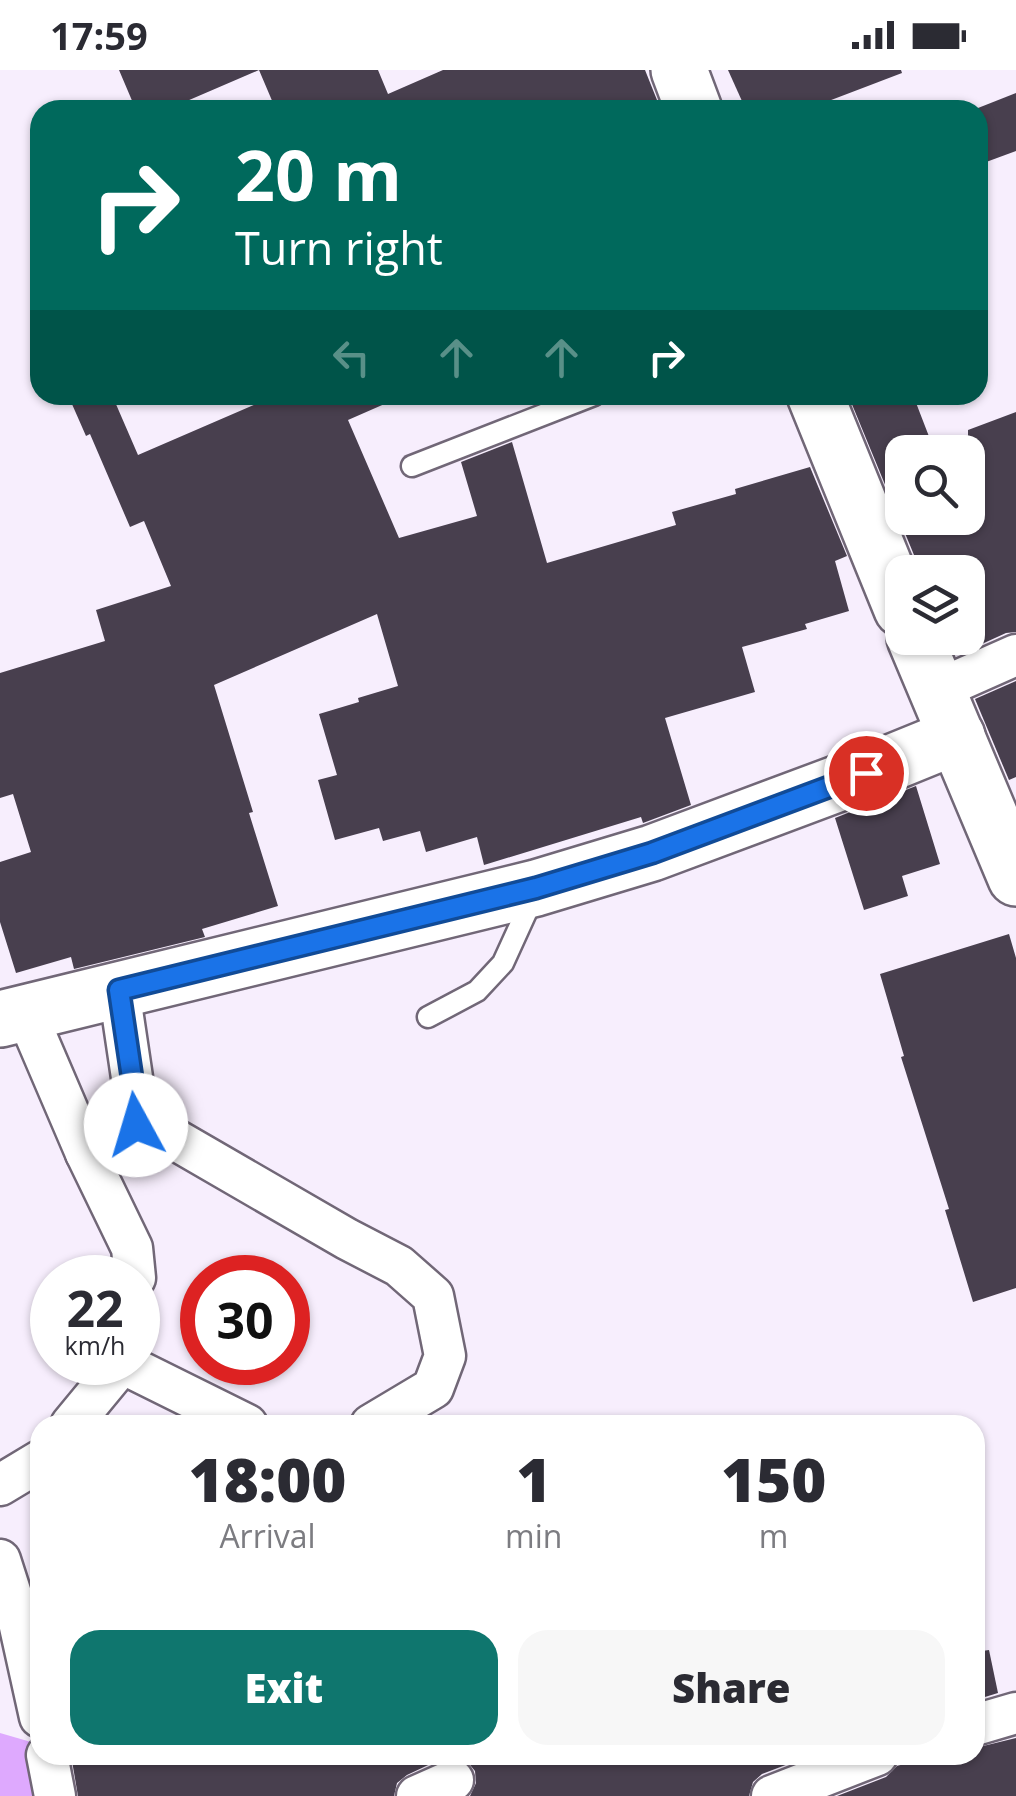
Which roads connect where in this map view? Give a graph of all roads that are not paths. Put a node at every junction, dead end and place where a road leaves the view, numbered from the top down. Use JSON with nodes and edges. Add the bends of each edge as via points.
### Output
{"nodes":[{"id":1,"x":678,"y":70,"type":"edge"},
{"id":2,"x":690,"y":100,"type":"edge"},
{"id":3,"x":568,"y":405,"type":"edge"},
{"id":4,"x":819,"y":405,"type":"edge"},
{"id":5,"x":412,"y":466,"type":"dead end"},
{"id":6,"x":885,"y":568,"type":"edge"},
{"id":7,"x":922,"y":655,"type":"edge"},
{"id":8,"x":1016,"y":655,"type":"edge"},
{"id":9,"x":947,"y":713,"type":"junction"},
{"id":10,"x":1016,"y":878,"type":"edge"},
{"id":11,"x":536,"y":888,"type":"junction"},
{"id":12,"x":119,"y":990,"type":"junction"},
{"id":13,"x":13,"y":1016,"type":"edge"},
{"id":14,"x":428,"y":1017,"type":"dead end"},
{"id":15,"x":138,"y":1118,"type":"junction"},
{"id":16,"x":86,"y":1153,"type":"junction"},
{"id":17,"x":133,"y":1255,"type":"edge"},
{"id":18,"x":160,"y":1382,"type":"edge"},
{"id":19,"x":105,"y":1385,"type":"edge"},
{"id":20,"x":79,"y":1415,"type":"edge"},
{"id":21,"x":227,"y":1415,"type":"edge"},
{"id":22,"x":388,"y":1415,"type":"edge"},
{"id":23,"x":30,"y":1467,"type":"edge"},
{"id":24,"x":0,"y":1485,"type":"edge"},
{"id":25,"x":0,"y":1560,"type":"edge"},
{"id":26,"x":30,"y":1672,"type":"edge"},
{"id":27,"x":1016,"y":1713,"type":"edge"},
{"id":28,"x":985,"y":1722,"type":"edge"},
{"id":29,"x":49,"y":1765,"type":"edge"},
{"id":30,"x":851,"y":1765,"type":"edge"},
{"id":31,"x":55,"y":1796,"type":"edge"},
{"id":32,"x":772,"y":1796,"type":"edge"}],
"edges":[{"from":1,"to":2,"type":"street"},
{"from":3,"to":5,"type":"lane"},
{"from":4,"to":6,"type":"street"},
{"from":7,"to":9,"type":"street"},
{"from":8,"to":9,"type":"street"},
{"from":9,"to":10,"type":"street"},
{"from":9,"to":11,"type":"street","via":[[866,773],[652,853]]},
{"from":11,"to":12,"type":"street"},
{"from":11,"to":14,"type":"lane","via":[[503,963],[476,991]]},
{"from":12,"to":13,"type":"street"},
{"from":12,"to":15,"type":"street"},
{"from":13,"to":16,"type":"street"},
{"from":15,"to":16,"type":"street","via":[[130,1138]]},
{"from":15,"to":22,"type":"street","via":[[399,1266],[432,1296],[445,1356],[433,1388]]},
{"from":16,"to":17,"type":"street"},
{"from":18,"to":21,"type":"street"},
{"from":19,"to":20,"type":"street"},
{"from":23,"to":24,"type":"street"},
{"from":25,"to":26,"type":"street"},
{"from":27,"to":28,"type":"street"},
{"from":29,"to":31,"type":"street"},
{"from":30,"to":32,"type":"street"}]}
